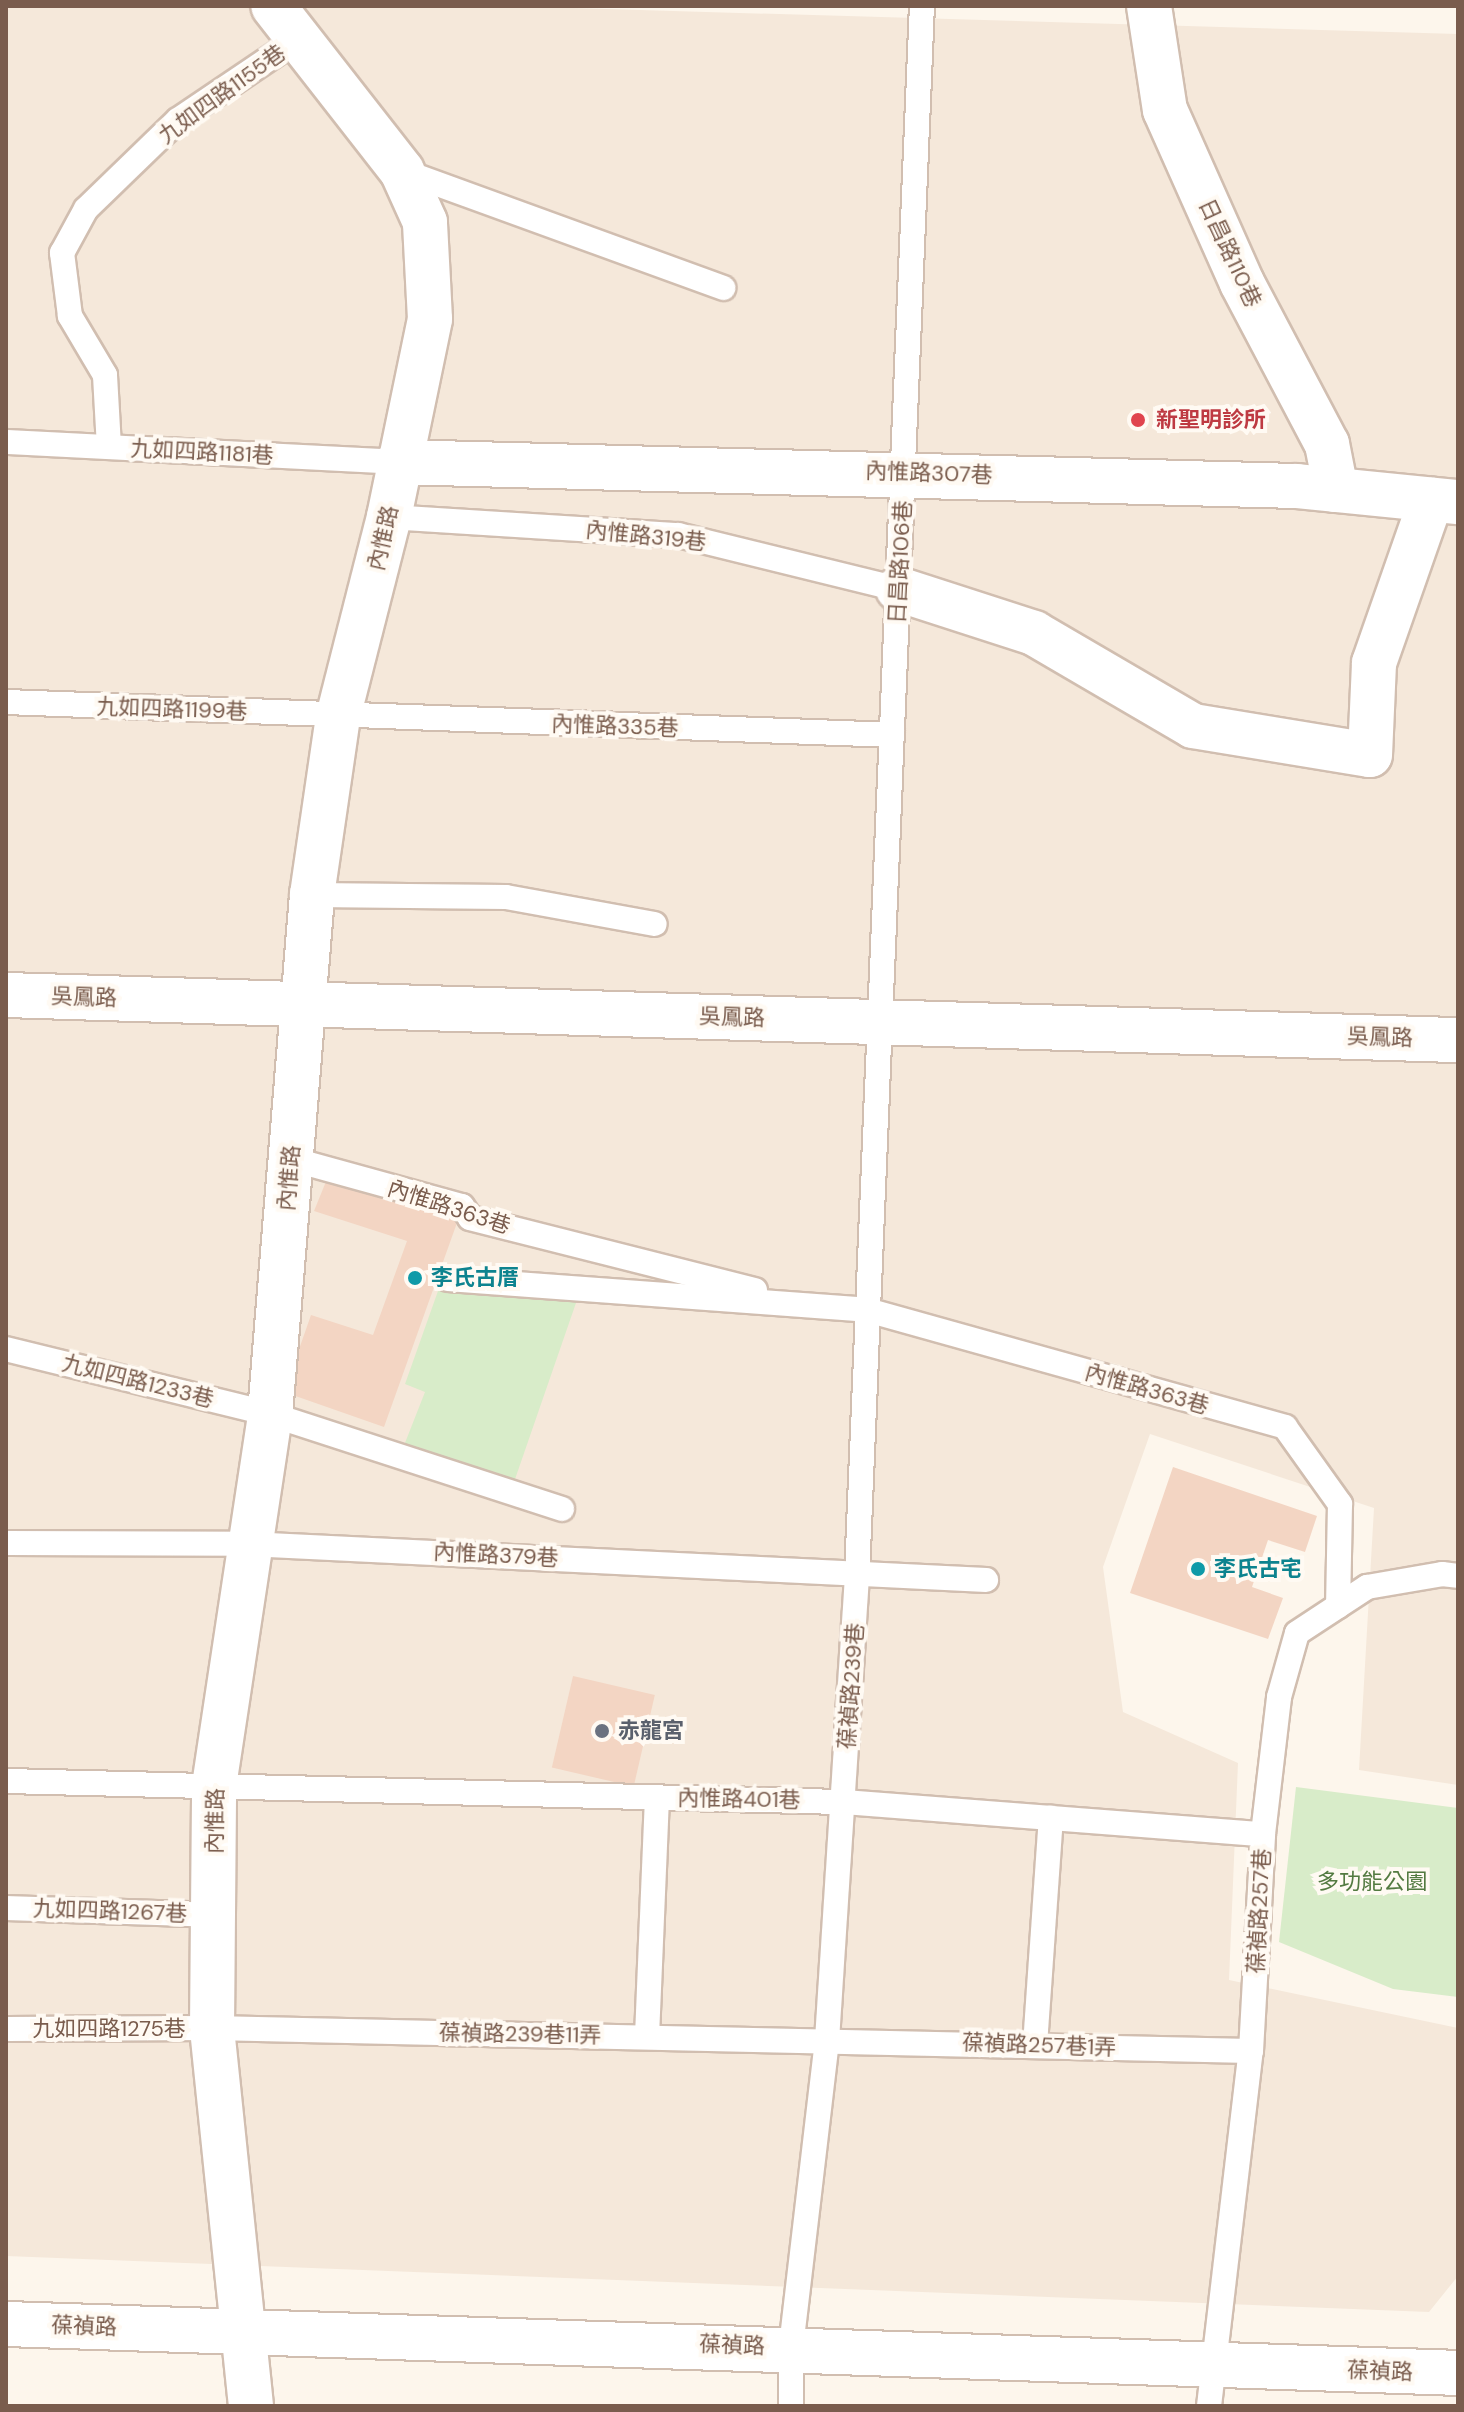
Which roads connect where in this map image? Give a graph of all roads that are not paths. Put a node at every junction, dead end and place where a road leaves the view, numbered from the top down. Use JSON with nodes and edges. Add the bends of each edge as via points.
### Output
{"nodes":[{"id":1,"x":922,"y":6,"type":"edge"},
{"id":2,"x":1149,"y":6,"type":"edge"},
{"id":3,"x":287,"y":21,"type":"edge"},
{"id":4,"x":402,"y":171,"type":"junction"},
{"id":5,"x":723,"y":288,"type":"dead end"},
{"id":6,"x":6,"y":442,"type":"edge"},
{"id":7,"x":109,"y":447,"type":"junction"},
{"id":8,"x":398,"y":462,"type":"junction"},
{"id":9,"x":904,"y":471,"type":"junction"},
{"id":10,"x":1336,"y":490,"type":"junction"},
{"id":11,"x":1444,"y":501,"type":"edge"},
{"id":12,"x":389,"y":517,"type":"junction"},
{"id":13,"x":898,"y":589,"type":"junction"},
{"id":14,"x":6,"y":702,"type":"edge"},
{"id":15,"x":338,"y":717,"type":"junction"},
{"id":16,"x":892,"y":735,"type":"junction"},
{"id":17,"x":312,"y":895,"type":"junction"},
{"id":18,"x":655,"y":924,"type":"dead end"},
{"id":19,"x":6,"y":995,"type":"edge"},
{"id":20,"x":304,"y":1003,"type":"junction"},
{"id":21,"x":878,"y":1022,"type":"junction"},
{"id":22,"x":1458,"y":1040,"type":"edge"},
{"id":23,"x":291,"y":1159,"type":"junction"},
{"id":24,"x":608,"y":1252,"type":"junction"},
{"id":25,"x":448,"y":1279,"type":"dead end"},
{"id":26,"x":600,"y":1290,"type":"junction"},
{"id":27,"x":818,"y":1306,"type":"junction"},
{"id":28,"x":867,"y":1310,"type":"junction"},
{"id":29,"x":6,"y":1349,"type":"edge"},
{"id":30,"x":270,"y":1414,"type":"junction"},
{"id":31,"x":562,"y":1509,"type":"dead end"},
{"id":32,"x":6,"y":1543,"type":"edge"},
{"id":33,"x":248,"y":1544,"type":"junction"},
{"id":34,"x":857,"y":1575,"type":"junction"},
{"id":35,"x":1458,"y":1576,"type":"edge"},
{"id":36,"x":986,"y":1580,"type":"dead end"},
{"id":37,"x":1338,"y":1606,"type":"junction"},
{"id":38,"x":6,"y":1781,"type":"edge"},
{"id":39,"x":214,"y":1786,"type":"junction"},
{"id":40,"x":657,"y":1797,"type":"junction"},
{"id":41,"x":843,"y":1802,"type":"junction"},
{"id":42,"x":1051,"y":1818,"type":"junction"},
{"id":43,"x":1263,"y":1834,"type":"junction"},
{"id":44,"x":6,"y":1908,"type":"edge"},
{"id":45,"x":214,"y":1915,"type":"junction"},
{"id":46,"x":212,"y":2028,"type":"junction"},
{"id":47,"x":6,"y":2029,"type":"edge"},
{"id":48,"x":647,"y":2036,"type":"junction"},
{"id":49,"x":827,"y":2040,"type":"junction"},
{"id":50,"x":1035,"y":2045,"type":"junction"},
{"id":51,"x":1251,"y":2051,"type":"junction"},
{"id":52,"x":6,"y":2324,"type":"edge"},
{"id":53,"x":244,"y":2331,"type":"junction"},
{"id":54,"x":791,"y":2347,"type":"junction"},
{"id":55,"x":1458,"y":2373,"type":"edge"},
{"id":56,"x":1210,"y":2386,"type":"edge"},
{"id":57,"x":251,"y":2406,"type":"edge"},
{"id":58,"x":791,"y":2406,"type":"edge"}],
"edges":[{"from":1,"to":9,"type":"lane","name":"日昌路106巷"},
{"from":2,"to":10,"type":"street","name":"日昌路110巷","via":[[1165,110],[1242,283],[1327,444]]},
{"from":3,"to":4,"type":"street","name":"內惟路"},
{"from":3,"to":7,"type":"lane","name":"九如四路1155巷","via":[[86,209],[62,253],[70,316],[105,375]]},
{"from":4,"to":5,"type":"lane"},
{"from":4,"to":8,"type":"street","name":"內惟路","via":[[425,222],[430,319]]},
{"from":6,"to":7,"type":"lane","name":"九如四路1181巷"},
{"from":7,"to":8,"type":"lane","name":"九如四路1181巷"},
{"from":8,"to":9,"type":"street","name":"內惟路307巷"},
{"from":8,"to":12,"type":"street","name":"內惟路"},
{"from":9,"to":10,"type":"street","name":"內惟路307巷"},
{"from":9,"to":13,"type":"lane","name":"日昌路106巷"},
{"from":10,"to":11,"type":"street","name":"內惟路307巷"},
{"from":11,"to":13,"type":"street","via":[[1374,663],[1370,755],[1193,726],[1034,633]]},
{"from":12,"to":13,"type":"lane","name":"內惟路319巷","via":[[678,535]]},
{"from":12,"to":15,"type":"street","name":"內惟路"},
{"from":13,"to":16,"type":"lane","name":"日昌路106巷"},
{"from":14,"to":15,"type":"lane","name":"九如四路1199巷"},
{"from":15,"to":16,"type":"lane","name":"內惟路335巷"},
{"from":15,"to":17,"type":"street","name":"內惟路"},
{"from":16,"to":21,"type":"lane","name":"日昌路106巷"},
{"from":17,"to":18,"type":"lane","via":[[506,897]]},
{"from":17,"to":20,"type":"street","name":"內惟路"},
{"from":19,"to":20,"type":"street","name":"吳鳳路"},
{"from":20,"to":21,"type":"street","name":"吳鳳路"},
{"from":20,"to":23,"type":"street","name":"內惟路"},
{"from":21,"to":22,"type":"street","name":"吳鳳路"},
{"from":21,"to":28,"type":"lane","name":"葆禎路239巷"},
{"from":23,"to":24,"type":"lane","name":"內惟路363巷","via":[[462,1206],[470,1218]]},
{"from":23,"to":30,"type":"street","name":"內惟路"},
{"from":24,"to":26,"type":"lane"},
{"from":24,"to":27,"type":"lane","name":"內惟路363巷"},
{"from":25,"to":26,"type":"lane","name":"內惟路363巷"},
{"from":26,"to":27,"type":"lane","name":"內惟路363巷"},
{"from":27,"to":28,"type":"lane","name":"內惟路363巷"},
{"from":28,"to":34,"type":"lane","name":"葆禎路239巷"},
{"from":28,"to":37,"type":"lane","name":"內惟路363巷","via":[[1285,1427],[1340,1504]]},
{"from":29,"to":30,"type":"lane","name":"九如四路1233巷"},
{"from":30,"to":31,"type":"lane"},
{"from":30,"to":33,"type":"street","name":"內惟路"},
{"from":32,"to":33,"type":"lane","name":"內惟路379巷"},
{"from":33,"to":34,"type":"lane","name":"內惟路379巷"},
{"from":33,"to":39,"type":"street","name":"內惟路"},
{"from":34,"to":36,"type":"lane","name":"內惟路379巷"},
{"from":34,"to":41,"type":"lane","name":"葆禎路239巷"},
{"from":35,"to":37,"type":"lane","name":"葆禎路257巷","via":[[1367,1587]]},
{"from":37,"to":43,"type":"lane","name":"葆禎路257巷","via":[[1297,1633],[1279,1697]]},
{"from":38,"to":39,"type":"lane","name":"內惟路401巷"},
{"from":39,"to":40,"type":"lane","name":"內惟路401巷"},
{"from":39,"to":45,"type":"street","name":"內惟路"},
{"from":40,"to":41,"type":"lane","name":"內惟路401巷"},
{"from":40,"to":48,"type":"lane"},
{"from":41,"to":42,"type":"lane","name":"內惟路401巷"},
{"from":41,"to":49,"type":"lane","name":"葆禎路239巷"},
{"from":42,"to":43,"type":"lane","name":"內惟路401巷"},
{"from":42,"to":50,"type":"lane"},
{"from":43,"to":51,"type":"lane","name":"葆禎路257巷"},
{"from":44,"to":45,"type":"lane","name":"九如四路1267巷"},
{"from":45,"to":46,"type":"street","name":"內惟路"},
{"from":46,"to":47,"type":"lane","name":"九如四路1275巷"},
{"from":46,"to":48,"type":"lane","name":"葆禎路239巷11弄"},
{"from":46,"to":53,"type":"street","name":"內惟路"},
{"from":48,"to":49,"type":"lane","name":"葆禎路239巷11弄"},
{"from":49,"to":50,"type":"lane","name":"葆禎路257巷1弄"},
{"from":49,"to":54,"type":"lane","name":"葆禎路239巷"},
{"from":50,"to":51,"type":"lane","name":"葆禎路257巷1弄"},
{"from":51,"to":56,"type":"lane","name":"葆禎路257巷"},
{"from":52,"to":53,"type":"street","name":"葆禎路"},
{"from":53,"to":54,"type":"street","name":"葆禎路"},
{"from":53,"to":57,"type":"street","name":"內惟路"},
{"from":54,"to":56,"type":"street","name":"葆禎路"},
{"from":54,"to":58,"type":"lane","name":"葆禎路239巷"},
{"from":55,"to":56,"type":"street","name":"葆禎路"}]}
